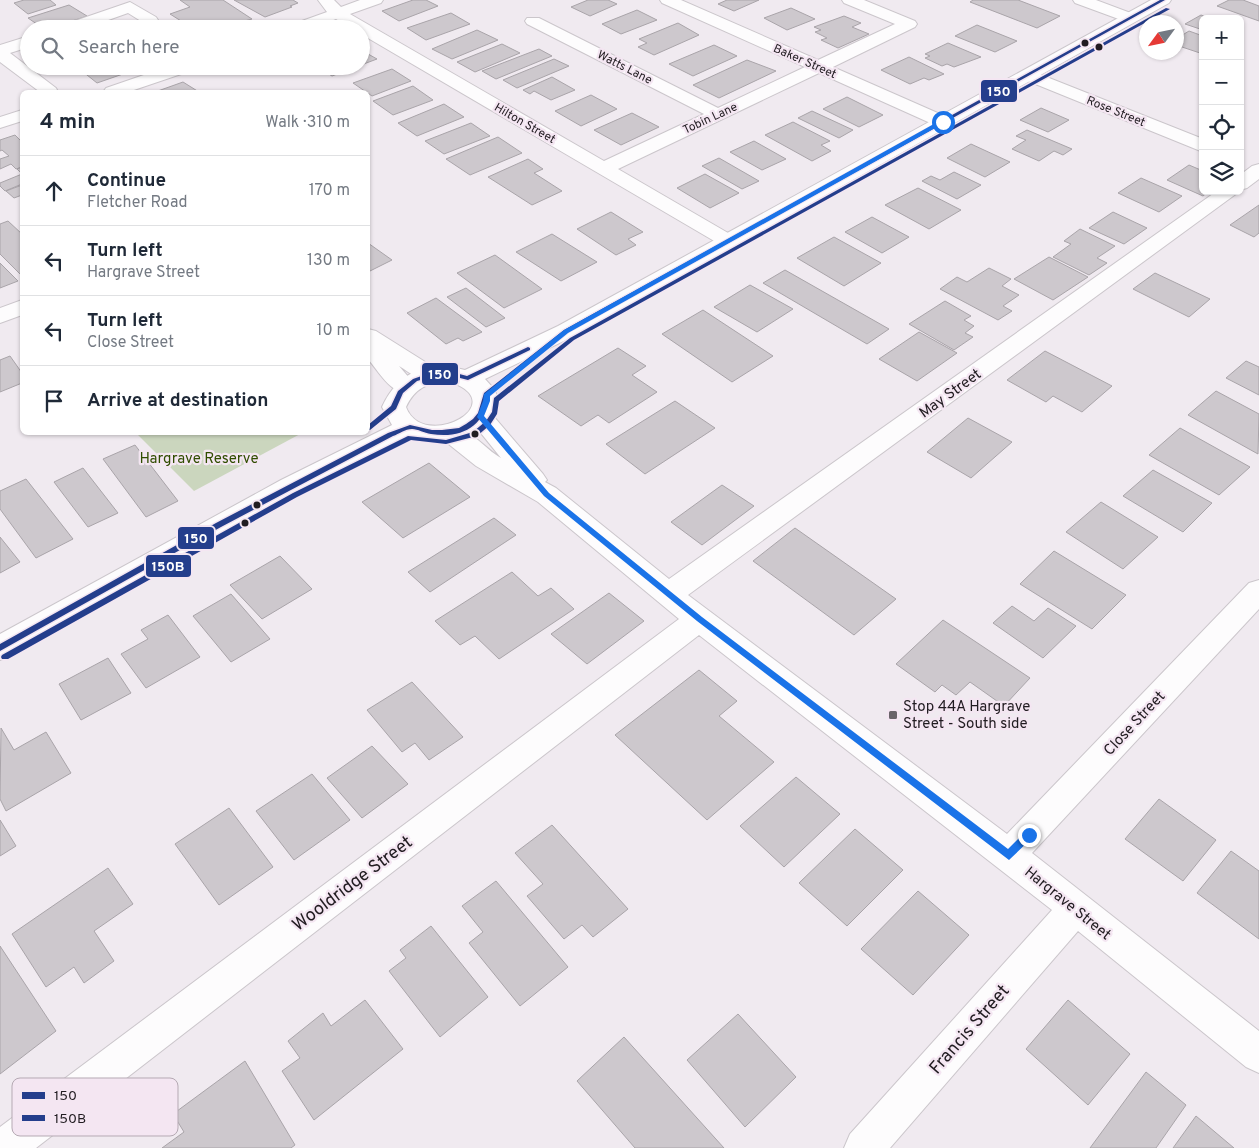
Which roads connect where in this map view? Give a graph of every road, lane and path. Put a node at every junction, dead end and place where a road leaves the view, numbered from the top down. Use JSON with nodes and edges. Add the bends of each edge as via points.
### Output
{"nodes":[{"id":1,"x":374,"y":0,"type":"edge"},
{"id":2,"x":668,"y":0,"type":"edge"},
{"id":3,"x":850,"y":0,"type":"edge"},
{"id":4,"x":1081,"y":0,"type":"edge"},
{"id":5,"x":1163,"y":0,"type":"edge"},
{"id":6,"x":332,"y":7,"type":"edge"},
{"id":7,"x":1130,"y":18,"type":"junction"},
{"id":8,"x":92,"y":20,"type":"edge"},
{"id":9,"x":150,"y":20,"type":"dead end"},
{"id":10,"x":310,"y":20,"type":"edge"},
{"id":11,"x":354,"y":20,"type":"edge"},
{"id":12,"x":533,"y":21,"type":"dead end"},
{"id":13,"x":370,"y":30,"type":"edge"},
{"id":14,"x":20,"y":44,"type":"edge"},
{"id":15,"x":0,"y":52,"type":"edge"},
{"id":16,"x":819,"y":67,"type":"junction"},
{"id":17,"x":20,"y":68,"type":"edge"},
{"id":18,"x":29,"y":75,"type":"edge"},
{"id":19,"x":161,"y":75,"type":"edge"},
{"id":20,"x":1029,"y":75,"type":"junction"},
{"id":21,"x":48,"y":90,"type":"edge"},
{"id":22,"x":118,"y":90,"type":"edge"},
{"id":23,"x":717,"y":114,"type":"junction"},
{"id":24,"x":20,"y":116,"type":"edge"},
{"id":25,"x":943,"y":122,"type":"junction"},
{"id":26,"x":0,"y":123,"type":"edge"},
{"id":27,"x":1199,"y":144,"type":"edge"},
{"id":28,"x":1244,"y":163,"type":"edge"},
{"id":29,"x":603,"y":169,"type":"junction"},
{"id":30,"x":1259,"y":170,"type":"edge"},
{"id":31,"x":1244,"y":181,"type":"edge"},
{"id":32,"x":1224,"y":195,"type":"edge"},
{"id":33,"x":728,"y":241,"type":"junction"},
{"id":34,"x":20,"y":308,"type":"edge"},
{"id":35,"x":0,"y":316,"type":"edge"},
{"id":36,"x":566,"y":331,"type":"junction"},
{"id":37,"x":370,"y":337,"type":"edge"},
{"id":38,"x":370,"y":349,"type":"edge"},
{"id":39,"x":430,"y":375,"type":"junction"},
{"id":40,"x":468,"y":378,"type":"junction"},
{"id":41,"x":483,"y":406,"type":"junction"},
{"id":42,"x":403,"y":407,"type":"junction"},
{"id":43,"x":370,"y":427,"type":"edge"},
{"id":44,"x":370,"y":430,"type":"edge"},
{"id":45,"x":450,"y":432,"type":"junction"},
{"id":46,"x":357,"y":435,"type":"edge"},
{"id":47,"x":363,"y":435,"type":"edge"},
{"id":48,"x":290,"y":486,"type":"junction"},
{"id":49,"x":546,"y":494,"type":"junction"},
{"id":50,"x":1259,"y":591,"type":"edge"},
{"id":51,"x":669,"y":594,"type":"junction"},
{"id":52,"x":700,"y":619,"type":"junction"},
{"id":53,"x":0,"y":648,"type":"edge"},
{"id":54,"x":1009,"y":855,"type":"junction"},
{"id":55,"x":1075,"y":909,"type":"junction"},
{"id":56,"x":1259,"y":1054,"type":"edge"},
{"id":57,"x":96,"y":1078,"type":"edge"},
{"id":58,"x":20,"y":1136,"type":"edge"},
{"id":59,"x":4,"y":1148,"type":"edge"},
{"id":60,"x":864,"y":1148,"type":"edge"}],
"edges":[{"from":1,"to":6,"type":"street"},
{"from":2,"to":16,"type":"street","name":"Baker Street"},
{"from":3,"to":16,"type":"street","name":"Tobin Lane","via":[[909,24]]},
{"from":4,"to":7,"type":"street"},
{"from":5,"to":7,"type":"street"},
{"from":6,"to":10,"type":"street"},
{"from":6,"to":11,"type":"street","name":"Hilton Street"},
{"from":7,"to":20,"type":"street"},
{"from":8,"to":9,"type":"street","via":[[130,7]]},
{"from":12,"to":23,"type":"street","name":"Watts Lane"},
{"from":13,"to":29,"type":"street","name":"Hilton Street"},
{"from":14,"to":15,"type":"street"},
{"from":15,"to":17,"type":"street"},
{"from":16,"to":23,"type":"street","name":"Tobin Lane"},
{"from":16,"to":25,"type":"street","name":"Baker Street"},
{"from":18,"to":21,"type":"street"},
{"from":19,"to":22,"type":"street"},
{"from":20,"to":25,"type":"street"},
{"from":20,"to":27,"type":"street","name":"Rose Street"},
{"from":23,"to":29,"type":"street","name":"Tobin Lane"},
{"from":24,"to":26,"type":"street"},
{"from":25,"to":33,"type":"street"},
{"from":28,"to":30,"type":"street"},
{"from":29,"to":33,"type":"street","name":"Hilton Street"},
{"from":30,"to":31,"type":"street"},
{"from":32,"to":51,"type":"street","name":"May Street"},
{"from":33,"to":36,"type":"street"},
{"from":34,"to":35,"type":"street"},
{"from":36,"to":40,"type":"street"},
{"from":36,"to":41,"type":"street"},
{"from":37,"to":39,"type":"street"},
{"from":38,"to":42,"type":"street"},
{"from":39,"to":40,"type":"street","via":[[448,373]]},
{"from":39,"to":42,"type":"street"},
{"from":40,"to":41,"type":"street","via":[[476,382]]},
{"from":41,"to":45,"type":"street","via":[[471,424]]},
{"from":41,"to":49,"type":"street","name":"Hargrave Street"},
{"from":42,"to":43,"type":"street"},
{"from":42,"to":44,"type":"street"},
{"from":42,"to":45,"type":"street","via":[[422,432]]},
{"from":45,"to":49,"type":"street","name":"Hargrave Street","via":[[486,460]]},
{"from":46,"to":48,"type":"street"},
{"from":47,"to":48,"type":"street"},
{"from":48,"to":53,"type":"street"},
{"from":49,"to":51,"type":"street","name":"Hargrave Street"},
{"from":50,"to":54,"type":"street","name":"Close Street"},
{"from":51,"to":52,"type":"street","name":"Hargrave Street"},
{"from":52,"to":54,"type":"street","name":"Hargrave Street"},
{"from":52,"to":57,"type":"street","name":"Wooldridge Street"},
{"from":54,"to":55,"type":"street","name":"Hargrave Street"},
{"from":55,"to":56,"type":"street","name":"Hargrave Street"},
{"from":55,"to":60,"type":"street","name":"Francis Street"},
{"from":58,"to":59,"type":"street","name":"Wooldridge Street"}]}
